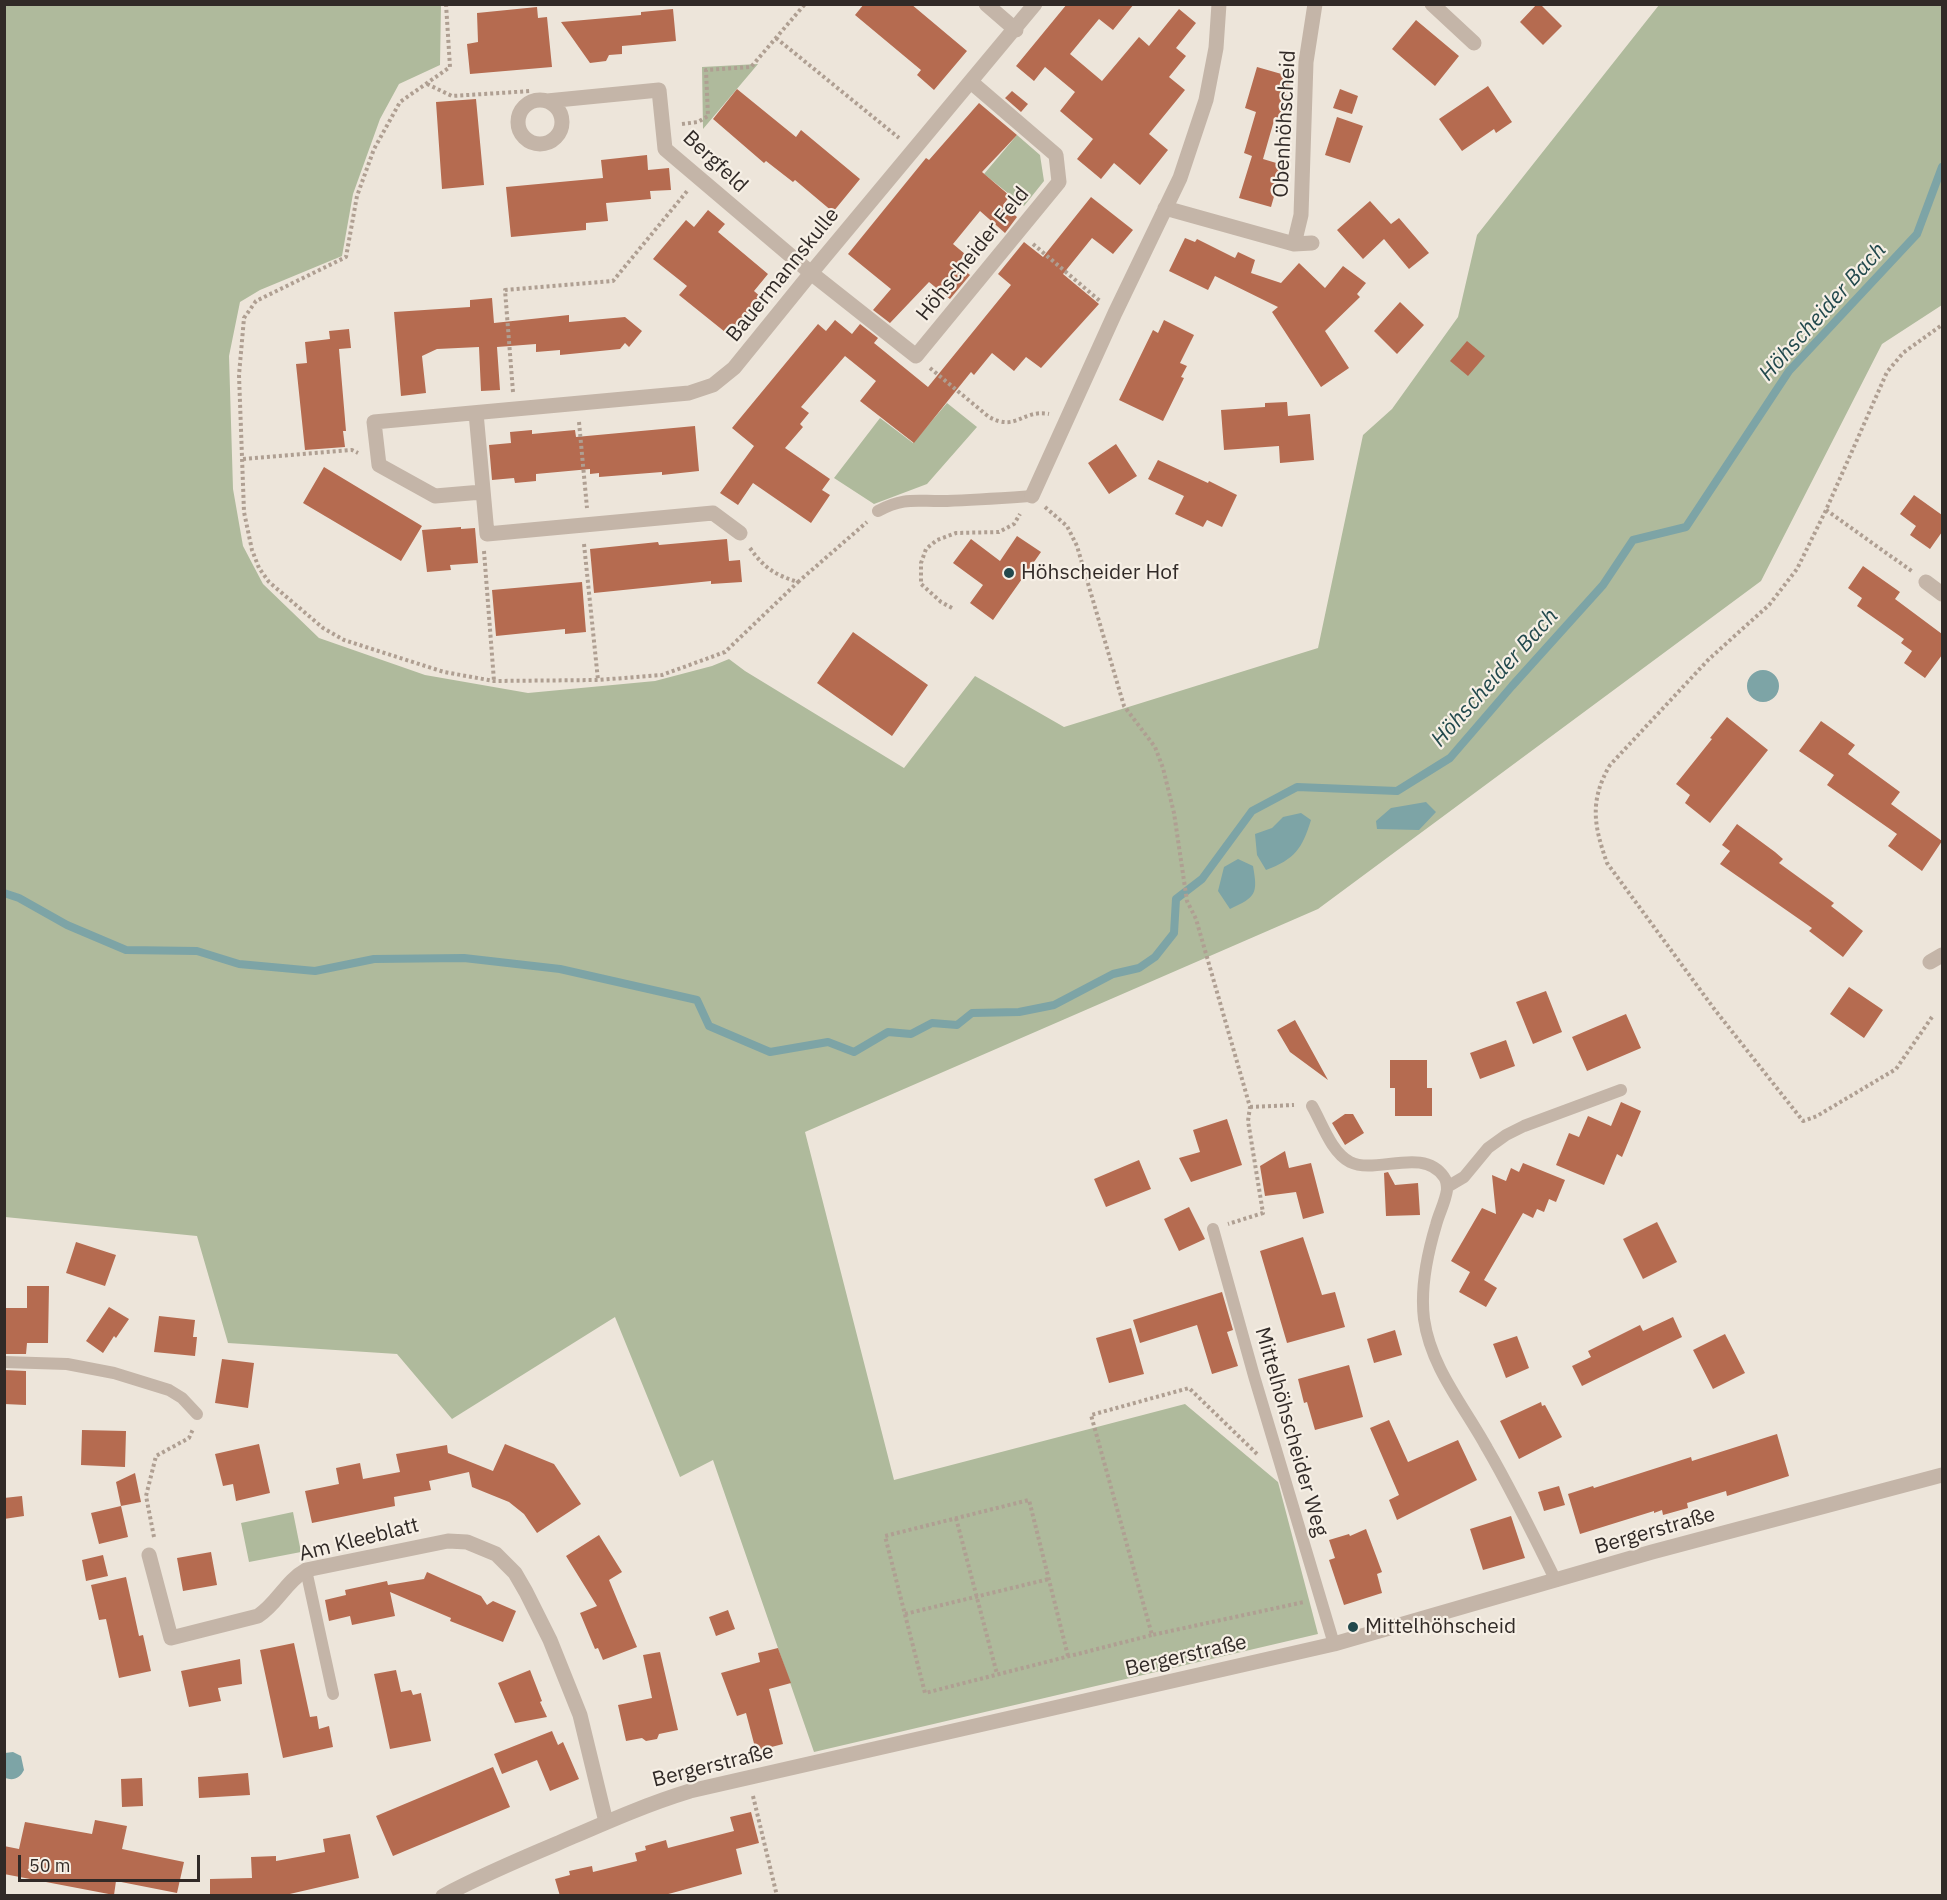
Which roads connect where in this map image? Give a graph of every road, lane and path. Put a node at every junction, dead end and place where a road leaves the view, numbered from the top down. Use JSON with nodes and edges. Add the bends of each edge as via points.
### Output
{"nodes":[{"id":1,"x":446,"y":4,"type":"edge"},
{"id":2,"x":805,"y":4,"type":"edge"},
{"id":3,"x":986,"y":4,"type":"edge"},
{"id":4,"x":1035,"y":4,"type":"edge"},
{"id":5,"x":1219,"y":4,"type":"edge"},
{"id":6,"x":1315,"y":4,"type":"edge"},
{"id":7,"x":1432,"y":4,"type":"edge"},
{"id":8,"x":1016,"y":30,"type":"junction"},
{"id":9,"x":776,"y":38,"type":"junction"},
{"id":10,"x":1473,"y":43,"type":"dead end"},
{"id":11,"x":971,"y":82,"type":"junction"},
{"id":12,"x":426,"y":83,"type":"junction"},
{"id":13,"x":547,"y":101,"type":"joint"},
{"id":14,"x":663,"y":126,"type":"junction"},
{"id":15,"x":914,"y":150,"type":"junction"},
{"id":16,"x":697,"y":178,"type":"junction"},
{"id":17,"x":1165,"y":208,"type":"junction"},
{"id":18,"x":1019,"y":232,"type":"junction"},
{"id":19,"x":1311,"y":243,"type":"dead end"},
{"id":20,"x":1294,"y":244,"type":"junction"},
{"id":21,"x":811,"y":273,"type":"junction"},
{"id":22,"x":1115,"y":313,"type":"junction"},
{"id":23,"x":1942,"y":325,"type":"edge"},
{"id":24,"x":916,"y":356,"type":"junction"},
{"id":25,"x":578,"y":404,"type":"junction"},
{"id":26,"x":515,"y":409,"type":"junction"},
{"id":27,"x":476,"y":413,"type":"junction"},
{"id":28,"x":1065,"y":422,"type":"junction"},
{"id":29,"x":243,"y":459,"type":"junction"},
{"id":30,"x":379,"y":465,"type":"junction"},
{"id":31,"x":482,"y":492,"type":"junction"},
{"id":32,"x":1032,"y":496,"type":"junction"},
{"id":33,"x":1826,"y":510,"type":"junction"},
{"id":34,"x":878,"y":511,"type":"joint"},
{"id":35,"x":585,"y":525,"type":"junction"},
{"id":36,"x":740,"y":533,"type":"joint"},
{"id":37,"x":487,"y":534,"type":"junction"},
{"id":38,"x":798,"y":582,"type":"junction"},
{"id":39,"x":1926,"y":582,"type":"joint"},
{"id":40,"x":1942,"y":594,"type":"edge"},
{"id":41,"x":952,"y":608,"type":"dead end"},
{"id":42,"x":598,"y":680,"type":"junction"},
{"id":43,"x":494,"y":681,"type":"junction"},
{"id":44,"x":1932,"y":1017,"type":"dead end"},
{"id":45,"x":1621,"y":1090,"type":"dead end"},
{"id":46,"x":1312,"y":1106,"type":"joint"},
{"id":47,"x":1250,"y":1107,"type":"junction"},
{"id":48,"x":1447,"y":1187,"type":"junction"},
{"id":49,"x":1213,"y":1229,"type":"joint"},
{"id":50,"x":4,"y":1362,"type":"edge"},
{"id":51,"x":197,"y":1413,"type":"joint"},
{"id":52,"x":1260,"y":1456,"type":"dead end"},
{"id":53,"x":1942,"y":1475,"type":"edge"},
{"id":54,"x":956,"y":1518,"type":"junction"},
{"id":55,"x":149,"y":1555,"type":"joint"},
{"id":56,"x":306,"y":1570,"type":"junction"},
{"id":57,"x":1049,"y":1579,"type":"junction"},
{"id":58,"x":1556,"y":1581,"type":"junction"},
{"id":59,"x":977,"y":1596,"type":"junction"},
{"id":60,"x":1319,"y":1599,"type":"junction"},
{"id":61,"x":905,"y":1614,"type":"junction"},
{"id":62,"x":1152,"y":1635,"type":"junction"},
{"id":63,"x":1334,"y":1644,"type":"junction"},
{"id":64,"x":1068,"y":1656,"type":"junction"},
{"id":65,"x":997,"y":1674,"type":"junction"},
{"id":66,"x":333,"y":1694,"type":"dead end"},
{"id":67,"x":748,"y":1778,"type":"junction"},
{"id":68,"x":606,"y":1822,"type":"junction"},
{"id":69,"x":445,"y":1895,"type":"edge"},
{"id":70,"x":777,"y":1896,"type":"edge"}],
"edges":[{"from":1,"to":12,"type":"path","via":[[450,67]]},
{"from":2,"to":9,"type":"path"},
{"from":3,"to":8,"type":"street"},
{"from":4,"to":8,"type":"street","name":"Bauermannskulle"},
{"from":5,"to":17,"type":"street","via":[[1206,100],[1180,178]]},
{"from":6,"to":20,"type":"street","name":"Obenhöhscheid","via":[[1306,62],[1301,215]]},
{"from":7,"to":10,"type":"street"},
{"from":8,"to":11,"type":"street","name":"Bauermannskulle"},
{"from":9,"to":14,"type":"path","via":[[751,67],[706,70],[708,116],[698,123]]},
{"from":9,"to":15,"type":"path"},
{"from":11,"to":15,"type":"street","name":"Bauermannskulle"},
{"from":11,"to":18,"type":"street","name":"Höhscheider Feld","via":[[1056,155],[1059,182]]},
{"from":12,"to":13,"type":"path","via":[[452,96],[546,90]]},
{"from":12,"to":29,"type":"path","via":[[400,102],[374,149],[357,196],[346,257],[256,301],[244,318],[240,375]]},
{"from":13,"to":14,"type":"street","name":"Bergfeld","via":[[659,90]]},
{"from":14,"to":16,"type":"street","name":"Bergfeld","via":[[665,149]]},
{"from":15,"to":21,"type":"street","name":"Bauermannskulle"},
{"from":16,"to":21,"type":"street","name":"Bergfeld"},
{"from":16,"to":26,"type":"path","via":[[613,281],[505,290]]},
{"from":17,"to":20,"type":"street"},
{"from":17,"to":22,"type":"street"},
{"from":18,"to":22,"type":"path"},
{"from":18,"to":24,"type":"street","name":"Höhscheider Feld"},
{"from":19,"to":20,"type":"street"},
{"from":21,"to":24,"type":"street"},
{"from":21,"to":25,"type":"street","name":"Bauermannskulle","via":[[734,368],[713,385],[689,393]]},
{"from":22,"to":28,"type":"street"},
{"from":23,"to":33,"type":"path","via":[[1903,353],[1887,372]]},
{"from":24,"to":28,"type":"path","via":[[997,422],[1010,423],[1037,413]]},
{"from":25,"to":26,"type":"street","name":"Bauermannskulle"},
{"from":25,"to":35,"type":"path"},
{"from":26,"to":27,"type":"street","name":"Bauermannskulle"},
{"from":27,"to":30,"type":"street","name":"Bauermannskulle","via":[[374,422]]},
{"from":27,"to":31,"type":"street"},
{"from":28,"to":32,"type":"street"},
{"from":29,"to":30,"type":"path","via":[[352,450]]},
{"from":29,"to":43,"type":"path","via":[[244,512],[252,550],[269,582],[323,628],[344,640],[444,672]]},
{"from":30,"to":31,"type":"street","via":[[435,496]]},
{"from":31,"to":37,"type":"street"},
{"from":32,"to":34,"type":"lane","via":[[906,500]]},
{"from":32,"to":41,"type":"path","via":[[1014,524],[999,532],[956,533],[926,549],[921,563],[921,585]]},
{"from":32,"to":47,"type":"path","via":[[1067,526],[1077,546],[1124,706],[1155,747],[1163,768],[1187,901],[1196,919]]},
{"from":33,"to":39,"type":"path"},
{"from":33,"to":44,"type":"path","via":[[1797,569],[1769,605],[1709,659],[1610,765],[1597,793],[1598,838],[1607,863],[1761,1071],[1803,1121],[1896,1069]]},
{"from":34,"to":38,"type":"path"},
{"from":35,"to":36,"type":"street","via":[[713,513]]},
{"from":35,"to":37,"type":"street"},
{"from":35,"to":42,"type":"path"},
{"from":36,"to":38,"type":"path","via":[[760,562],[779,576]]},
{"from":37,"to":43,"type":"path","via":[[482,534]]},
{"from":38,"to":42,"type":"path","via":[[725,652],[662,675]]},
{"from":39,"to":40,"type":"street"},
{"from":42,"to":43,"type":"path"},
{"from":45,"to":48,"type":"lane","via":[[1506,1135],[1488,1148],[1464,1177]]},
{"from":46,"to":47,"type":"path"},
{"from":46,"to":48,"type":"lane","via":[[1334,1146],[1351,1162],[1427,1164],[1446,1179]]},
{"from":47,"to":49,"type":"path","via":[[1248,1121],[1263,1214]]},
{"from":48,"to":58,"type":"lane","via":[[1424,1282],[1423,1303],[1431,1348],[1511,1490]]},
{"from":49,"to":60,"type":"lane","name":"Mittelhöhscheider Weg"},
{"from":50,"to":51,"type":"lane","via":[[67,1364],[114,1373],[169,1390]]},
{"from":51,"to":55,"type":"path","via":[[189,1438],[156,1456],[146,1496],[155,1539]]},
{"from":52,"to":62,"type":"path","via":[[1190,1388],[1091,1415]]},
{"from":53,"to":58,"type":"street","name":"Bergerstraße"},
{"from":54,"to":57,"type":"path","via":[[1029,1500]]},
{"from":54,"to":59,"type":"path"},
{"from":54,"to":61,"type":"path","via":[[885,1536]]},
{"from":55,"to":56,"type":"street","name":"Am Kleeblatt","via":[[171,1638],[258,1616],[294,1577]]},
{"from":56,"to":66,"type":"lane"},
{"from":56,"to":68,"type":"street","name":"Am Kleeblatt","via":[[448,1541],[467,1542],[496,1554],[515,1573],[550,1640],[580,1715]]},
{"from":57,"to":59,"type":"path"},
{"from":57,"to":64,"type":"path"},
{"from":58,"to":63,"type":"street","name":"Bergerstraße"},
{"from":59,"to":61,"type":"path"},
{"from":59,"to":65,"type":"path"},
{"from":60,"to":62,"type":"path"},
{"from":60,"to":63,"type":"lane","name":"Mittelhöhscheider Weg"},
{"from":61,"to":65,"type":"path","via":[[925,1693]]},
{"from":62,"to":64,"type":"path"},
{"from":63,"to":67,"type":"street","name":"Bergerstraße"},
{"from":64,"to":65,"type":"path"},
{"from":67,"to":68,"type":"street","name":"Bergerstraße","via":[[666,1798]]},
{"from":67,"to":70,"type":"path"},
{"from":68,"to":69,"type":"street","name":"Bergerstraße"}]}
